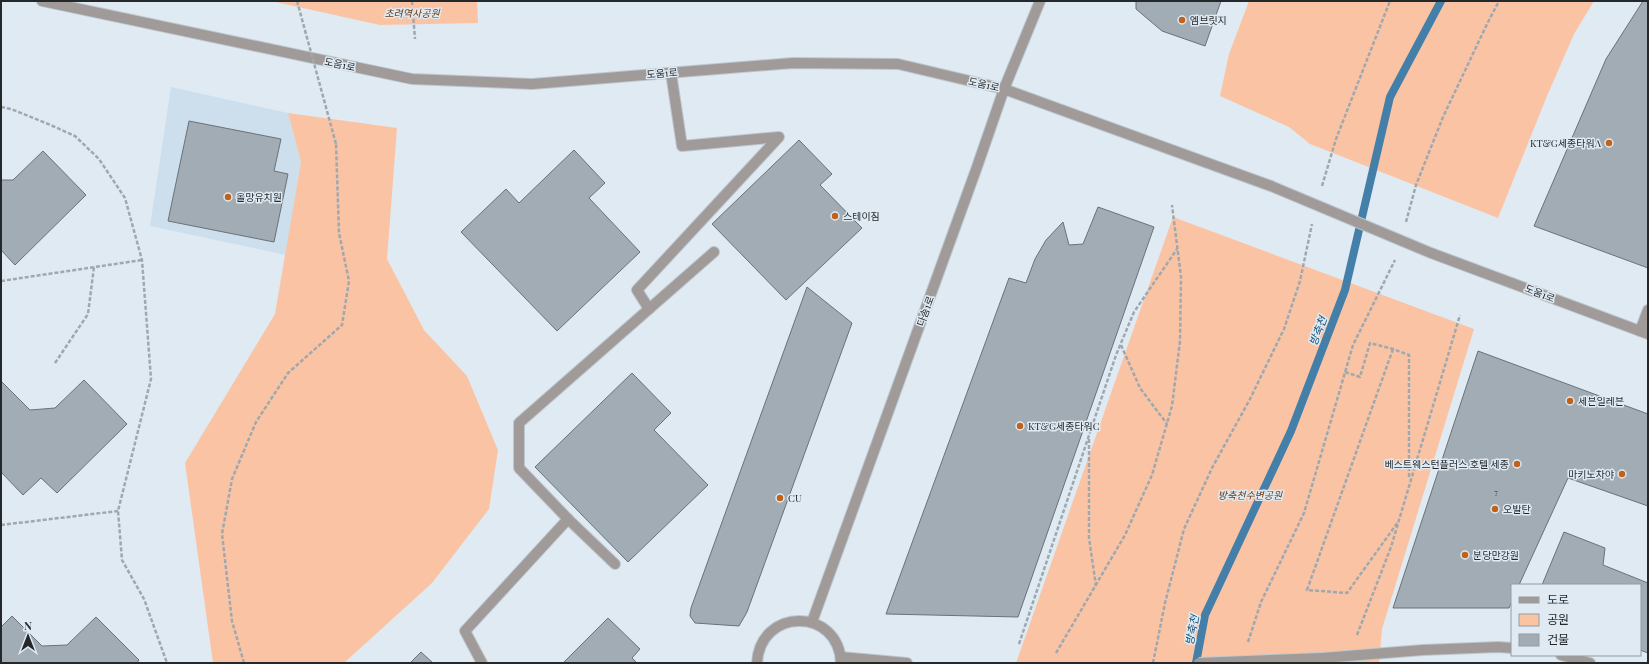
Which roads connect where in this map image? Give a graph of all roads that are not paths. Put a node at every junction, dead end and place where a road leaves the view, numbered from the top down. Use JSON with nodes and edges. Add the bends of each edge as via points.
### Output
{"nodes":[{"id":1,"x":42,"y":1,"type":"edge"},
{"id":2,"x":1040,"y":1,"type":"edge"},
{"id":3,"x":671,"y":73,"type":"junction"},
{"id":4,"x":1004,"y":89,"type":"junction"},
{"id":5,"x":714,"y":252,"type":"dead end"},
{"id":6,"x":649,"y":309,"type":"junction"},
{"id":7,"x":1648,"y":310,"type":"edge"},
{"id":8,"x":1644,"y":332,"type":"edge"},
{"id":9,"x":568,"y":519,"type":"junction"},
{"id":10,"x":615,"y":564,"type":"dead end"},
{"id":11,"x":812,"y":622,"type":"junction"},
{"id":12,"x":1511,"y":648,"type":"edge"},
{"id":13,"x":1565,"y":656,"type":"edge"},
{"id":14,"x":841,"y":660,"type":"edge"},
{"id":15,"x":482,"y":663,"type":"edge"},
{"id":16,"x":757,"y":663,"type":"edge"},
{"id":17,"x":907,"y":663,"type":"edge"},
{"id":18,"x":1199,"y":663,"type":"edge"},
{"id":19,"x":1590,"y":663,"type":"edge"}],
"edges":[{"from":1,"to":3,"type":"street","name":"도움1로","via":[[412,79],[532,84]]},
{"from":2,"to":4,"type":"street","name":"다솜1로"},
{"from":3,"to":4,"type":"street","name":"도움1로","via":[[793,63],[898,64]]},
{"from":3,"to":6,"type":"street","via":[[682,146],[779,137],[637,290]]},
{"from":4,"to":8,"type":"street","name":"도움1로","bridge":true,"via":[[1271,186],[1431,253]]},
{"from":4,"to":11,"type":"street","name":"다솜1로"},
{"from":5,"to":6,"type":"street"},
{"from":6,"to":9,"type":"street","via":[[519,423],[519,468]]},
{"from":7,"to":8,"type":"street"},
{"from":9,"to":10,"type":"street"},
{"from":9,"to":15,"type":"street","via":[[465,631]]},
{"from":11,"to":14,"type":"street","via":[[824,628],[834,639]]},
{"from":11,"to":16,"type":"street","via":[[798,620],[784,623],[772,630],[763,640]]},
{"from":12,"to":18,"type":"street","bridge":true},
{"from":13,"to":19,"type":"street"},
{"from":14,"to":17,"type":"street"}]}
